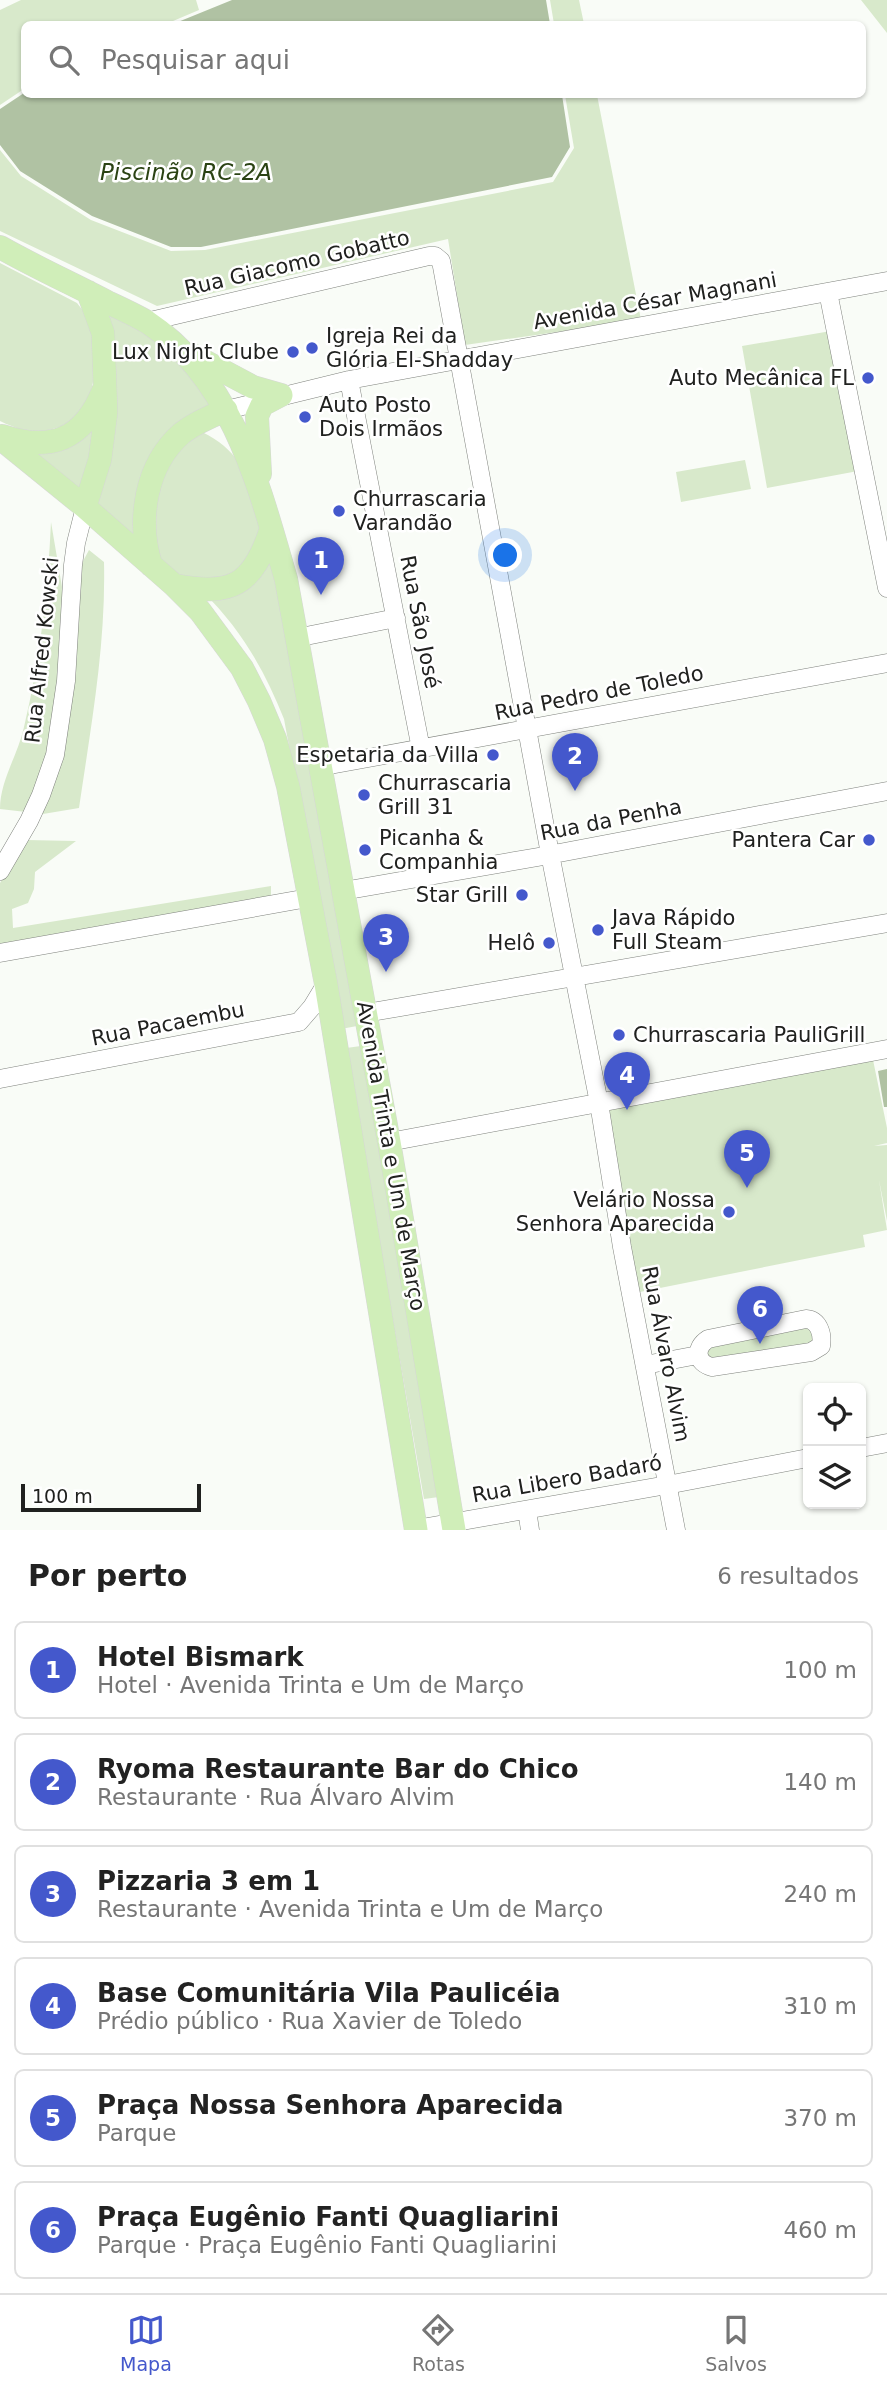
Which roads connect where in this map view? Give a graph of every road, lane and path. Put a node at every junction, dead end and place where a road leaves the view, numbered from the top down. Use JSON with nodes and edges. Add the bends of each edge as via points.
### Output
{"nodes":[{"id":1,"x":0,"y":247,"type":"edge"},
{"id":2,"x":887,"y":281,"type":"edge"},
{"id":3,"x":88,"y":292,"type":"junction"},
{"id":4,"x":828,"y":292,"type":"junction"},
{"id":5,"x":146,"y":322,"type":"junction"},
{"id":6,"x":181,"y":349,"type":"junction"},
{"id":7,"x":459,"y":360,"type":"junction"},
{"id":8,"x":349,"y":380,"type":"junction"},
{"id":9,"x":105,"y":385,"type":"junction"},
{"id":10,"x":281,"y":395,"type":"junction"},
{"id":11,"x":226,"y":410,"type":"junction"},
{"id":12,"x":194,"y":425,"type":"junction"},
{"id":13,"x":0,"y":436,"type":"edge"},
{"id":14,"x":248,"y":462,"type":"junction"},
{"id":15,"x":262,"y":498,"type":"junction"},
{"id":16,"x":85,"y":507,"type":"junction"},
{"id":17,"x":271,"y":529,"type":"junction"},
{"id":18,"x":151,"y":565,"type":"junction"},
{"id":19,"x":174,"y":585,"type":"junction"},
{"id":20,"x":887,"y":588,"type":"edge"},
{"id":21,"x":396,"y":618,"type":"junction"},
{"id":22,"x":296,"y":638,"type":"junction"},
{"id":23,"x":887,"y":663,"type":"edge"},
{"id":24,"x":527,"y":729,"type":"junction"},
{"id":25,"x":421,"y":749,"type":"junction"},
{"id":26,"x":319,"y":767,"type":"junction"},
{"id":27,"x":887,"y":791,"type":"edge"},
{"id":28,"x":550,"y":854,"type":"junction"},
{"id":29,"x":0,"y":871,"type":"edge"},
{"id":30,"x":343,"y":891,"type":"junction"},
{"id":31,"x":308,"y":898,"type":"junction"},
{"id":32,"x":887,"y":923,"type":"edge"},
{"id":33,"x":0,"y":953,"type":"edge"},
{"id":34,"x":575,"y":977,"type":"junction"},
{"id":35,"x":326,"y":984,"type":"junction"},
{"id":36,"x":366,"y":1013,"type":"junction"},
{"id":37,"x":887,"y":1049,"type":"edge"},
{"id":38,"x":0,"y":1079,"type":"edge"},
{"id":39,"x":599,"y":1103,"type":"junction"},
{"id":40,"x":389,"y":1142,"type":"junction"},
{"id":41,"x":698,"y":1356,"type":"junction"},
{"id":42,"x":645,"y":1365,"type":"junction"},
{"id":43,"x":887,"y":1443,"type":"edge"},
{"id":44,"x":866,"y":1447,"type":"edge"},
{"id":45,"x":803,"y":1459,"type":"edge"},
{"id":46,"x":667,"y":1485,"type":"junction"},
{"id":47,"x":527,"y":1510,"type":"junction"},
{"id":48,"x":454,"y":1526,"type":"edge"},
{"id":49,"x":416,"y":1529,"type":"edge"},
{"id":50,"x":530,"y":1530,"type":"edge"},
{"id":51,"x":676,"y":1530,"type":"edge"}],
"edges":[{"from":1,"to":3,"type":"main road","name":"Avenida Trinta e Um de Março"},
{"from":2,"to":4,"type":"street","name":"Avenida César Magnani"},
{"from":3,"to":5,"type":"main road","name":"Avenida Trinta e Um de Março"},
{"from":3,"to":9,"type":"main road","via":[[103,333]]},
{"from":4,"to":7,"type":"street","name":"Avenida César Magnani"},
{"from":4,"to":20,"type":"street"},
{"from":5,"to":6,"type":"main road","name":"Avenida Trinta e Um de Março"},
{"from":5,"to":7,"type":"street","name":"Rua Giacomo Gobatto","via":[[435,256],[442,261]]},
{"from":6,"to":10,"type":"main road","via":[[243,382]]},
{"from":6,"to":11,"type":"main road","name":"Avenida Trinta e Um de Março"},
{"from":7,"to":8,"type":"street","name":"Avenida César Magnani"},
{"from":7,"to":24,"type":"street","name":"Rua Álvaro Alvim"},
{"from":8,"to":10,"type":"street","name":"Avenida César Magnani"},
{"from":8,"to":21,"type":"street","name":"Rua São José"},
{"from":9,"to":13,"type":"main road","via":[[92,415],[65,438],[33,444]]},
{"from":9,"to":16,"type":"main road","via":[[104,436]]},
{"from":10,"to":11,"type":"street","name":"Avenida César Magnani"},
{"from":10,"to":15,"type":"main road","via":[[262,405],[257,416]]},
{"from":11,"to":12,"type":"main road"},
{"from":11,"to":14,"type":"main road","name":"Avenida Trinta e Um de Março"},
{"from":12,"to":14,"type":"main road","via":[[216,433]]},
{"from":12,"to":18,"type":"main road","via":[[166,452],[147,496],[143,526]]},
{"from":13,"to":16,"type":"main road","name":"Avenida Trinta e Um de Março"},
{"from":14,"to":15,"type":"main road","name":"Avenida Trinta e Um de Março"},
{"from":15,"to":17,"type":"main road","name":"Avenida Trinta e Um de Março"},
{"from":16,"to":18,"type":"main road","name":"Avenida Trinta e Um de Março"},
{"from":16,"to":29,"type":"street","name":"Rua Alfred Kowski","via":[[73,565],[66,681],[55,755],[29,821]]},
{"from":17,"to":19,"type":"main road","via":[[256,566],[238,583],[209,590]]},
{"from":17,"to":22,"type":"main road","name":"Avenida Trinta e Um de Março"},
{"from":18,"to":19,"type":"main road","name":"Avenida Trinta e Um de Março"},
{"from":19,"to":31,"type":"main road","name":"Avenida Trinta e Um de Março","via":[[221,639],[259,701],[288,786]]},
{"from":21,"to":22,"type":"street"},
{"from":21,"to":25,"type":"street","name":"Rua São José"},
{"from":22,"to":26,"type":"main road","name":"Avenida Trinta e Um de Março"},
{"from":23,"to":24,"type":"street","name":"Rua Pedro de Toledo"},
{"from":24,"to":25,"type":"street","name":"Rua Pedro de Toledo"},
{"from":24,"to":28,"type":"street","name":"Rua Álvaro Alvim"},
{"from":25,"to":26,"type":"street","name":"Rua Pedro de Toledo"},
{"from":26,"to":30,"type":"main road","name":"Avenida Trinta e Um de Março"},
{"from":27,"to":28,"type":"street","name":"Rua da Penha"},
{"from":28,"to":30,"type":"street","name":"Rua da Penha"},
{"from":28,"to":34,"type":"street","name":"Rua Álvaro Alvim"},
{"from":30,"to":36,"type":"main road","name":"Avenida Trinta e Um de Março"},
{"from":31,"to":33,"type":"street"},
{"from":31,"to":35,"type":"main road","name":"Avenida Trinta e Um de Março"},
{"from":32,"to":34,"type":"street"},
{"from":34,"to":36,"type":"street"},
{"from":34,"to":39,"type":"street","name":"Rua Álvaro Alvim"},
{"from":35,"to":38,"type":"street","name":"Rua Pacaembu","via":[[299,1021]]},
{"from":35,"to":49,"type":"main road","name":"Avenida Trinta e Um de Março"},
{"from":36,"to":40,"type":"main road","name":"Avenida Trinta e Um de Março"},
{"from":37,"to":39,"type":"street"},
{"from":39,"to":40,"type":"street"},
{"from":39,"to":42,"type":"street","name":"Rua Álvaro Alvim"},
{"from":40,"to":48,"type":"main road","name":"Avenida Trinta e Um de Março"},
{"from":41,"to":41,"type":"street","via":[[712,1367],[811,1352],[822,1341],[817,1323],[806,1318],[708,1339],[699,1347]]},
{"from":41,"to":42,"type":"street"},
{"from":42,"to":46,"type":"street","name":"Rua Álvaro Alvim"},
{"from":43,"to":44,"type":"street"},
{"from":45,"to":46,"type":"street","name":"Rua Libero Badaró"},
{"from":46,"to":47,"type":"street","name":"Rua Libero Badaró"},
{"from":46,"to":51,"type":"street","name":"Rua Álvaro Alvim"},
{"from":47,"to":48,"type":"street","name":"Rua Libero Badaró"},
{"from":47,"to":50,"type":"street"},
{"from":48,"to":49,"type":"street","name":"Rua Libero Badaró"}]}
